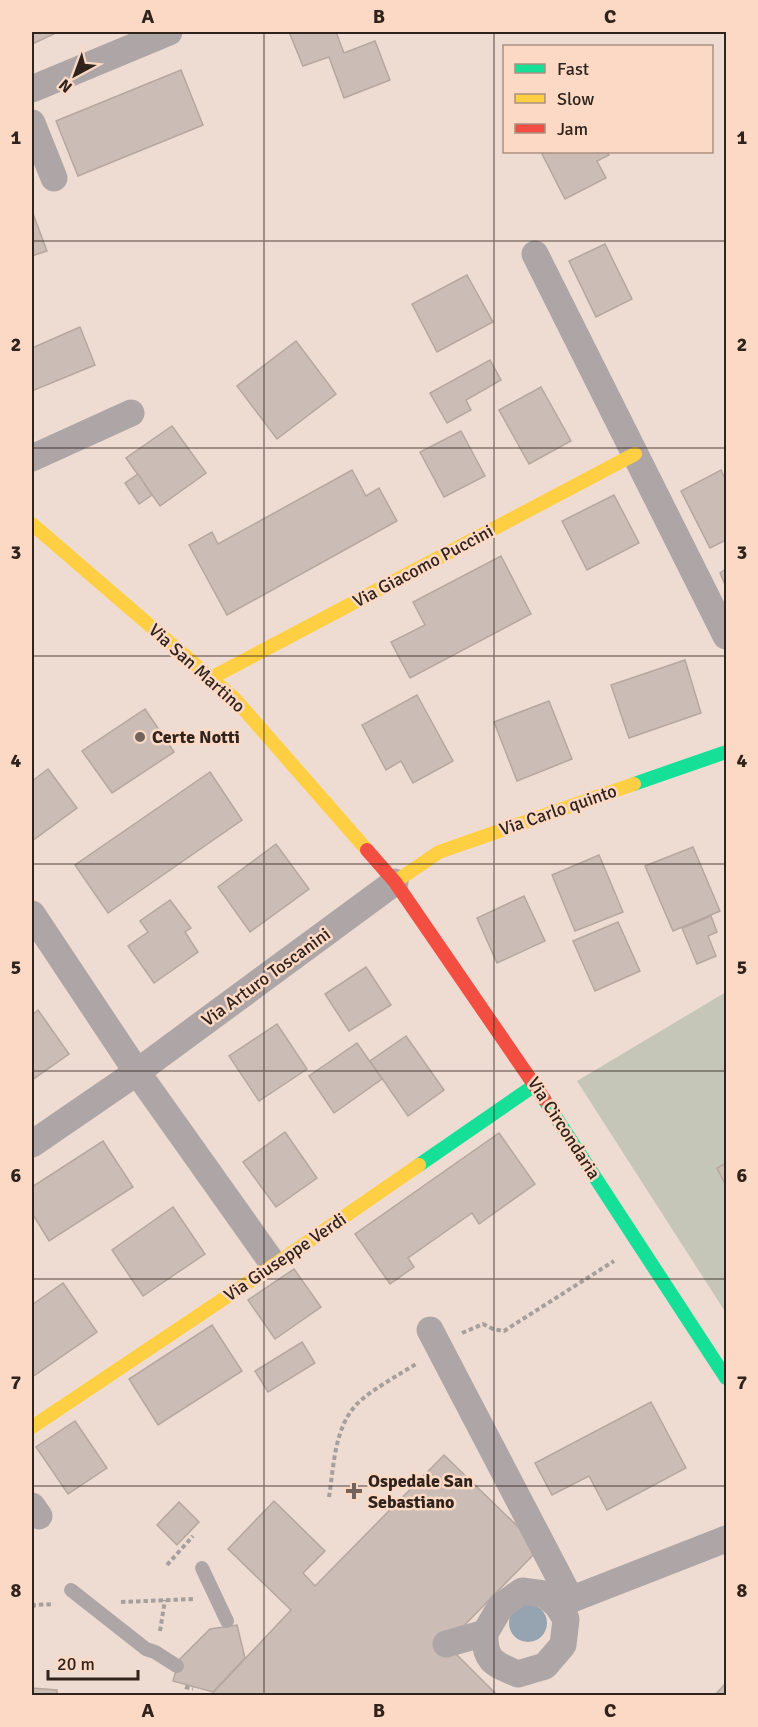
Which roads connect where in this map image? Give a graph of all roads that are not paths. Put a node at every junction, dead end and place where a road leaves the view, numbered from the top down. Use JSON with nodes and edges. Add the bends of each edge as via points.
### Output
{"nodes":[{"id":1,"x":169,"y":32,"type":"edge"},
{"id":2,"x":32,"y":89,"type":"edge"},
{"id":3,"x":32,"y":123,"type":"edge"},
{"id":4,"x":54,"y":178,"type":"dead end"},
{"id":5,"x":535,"y":254,"type":"dead end"},
{"id":6,"x":131,"y":413,"type":"dead end"},
{"id":7,"x":635,"y":454,"type":"junction"},
{"id":8,"x":32,"y":458,"type":"edge"},
{"id":9,"x":32,"y":524,"type":"edge"},
{"id":10,"x":726,"y":636,"type":"edge"},
{"id":11,"x":211,"y":678,"type":"junction"},
{"id":12,"x":726,"y":752,"type":"edge"},
{"id":13,"x":395,"y":882,"type":"junction"},
{"id":14,"x":32,"y":914,"type":"edge"},
{"id":15,"x":137,"y":1072,"type":"junction"},
{"id":16,"x":535,"y":1085,"type":"junction"},
{"id":17,"x":32,"y":1144,"type":"edge"},
{"id":18,"x":268,"y":1258,"type":"dead end"},
{"id":19,"x":430,"y":1330,"type":"dead end"},
{"id":20,"x":726,"y":1378,"type":"edge"},
{"id":21,"x":32,"y":1427,"type":"edge"},
{"id":22,"x":726,"y":1539,"type":"edge"},
{"id":23,"x":202,"y":1568,"type":"dead end"},
{"id":24,"x":71,"y":1590,"type":"dead end"},
{"id":25,"x":564,"y":1602,"type":"junction"},
{"id":26,"x":227,"y":1621,"type":"dead end"},
{"id":27,"x":485,"y":1633,"type":"junction"},
{"id":28,"x":446,"y":1644,"type":"dead end"},
{"id":29,"x":177,"y":1666,"type":"dead end"}],
"edges":[{"from":1,"to":2,"type":"street"},
{"from":3,"to":4,"type":"street"},
{"from":5,"to":7,"type":"street"},
{"from":6,"to":8,"type":"street"},
{"from":7,"to":10,"type":"street"},
{"from":7,"to":11,"type":"street","name":"Via Giacomo Puccini"},
{"from":9,"to":11,"type":"street","name":"Via San Martino"},
{"from":11,"to":13,"type":"street","name":"Via San Martino","via":[[234,698]]},
{"from":12,"to":13,"type":"street","name":"Via Carlo quinto","via":[[439,852]]},
{"from":13,"to":15,"type":"street","name":"Via Arturo Toscanini"},
{"from":13,"to":16,"type":"street","name":"Via Circondaria"},
{"from":14,"to":15,"type":"street"},
{"from":15,"to":17,"type":"street","name":"Via Arturo Toscanini"},
{"from":15,"to":18,"type":"street"},
{"from":16,"to":20,"type":"street","name":"Via Circondaria"},
{"from":16,"to":21,"type":"street","name":"Via Giuseppe Verdi"},
{"from":19,"to":25,"type":"street"},
{"from":22,"to":25,"type":"street"},
{"from":23,"to":26,"type":"lane"},
{"from":24,"to":29,"type":"lane","via":[[146,1649]]},
{"from":25,"to":27,"type":"street","via":[[522,1591],[501,1606]]},
{"from":25,"to":27,"type":"street","via":[[563,1645],[544,1666],[518,1674],[495,1665],[485,1648]]},
{"from":27,"to":28,"type":"street"}]}
